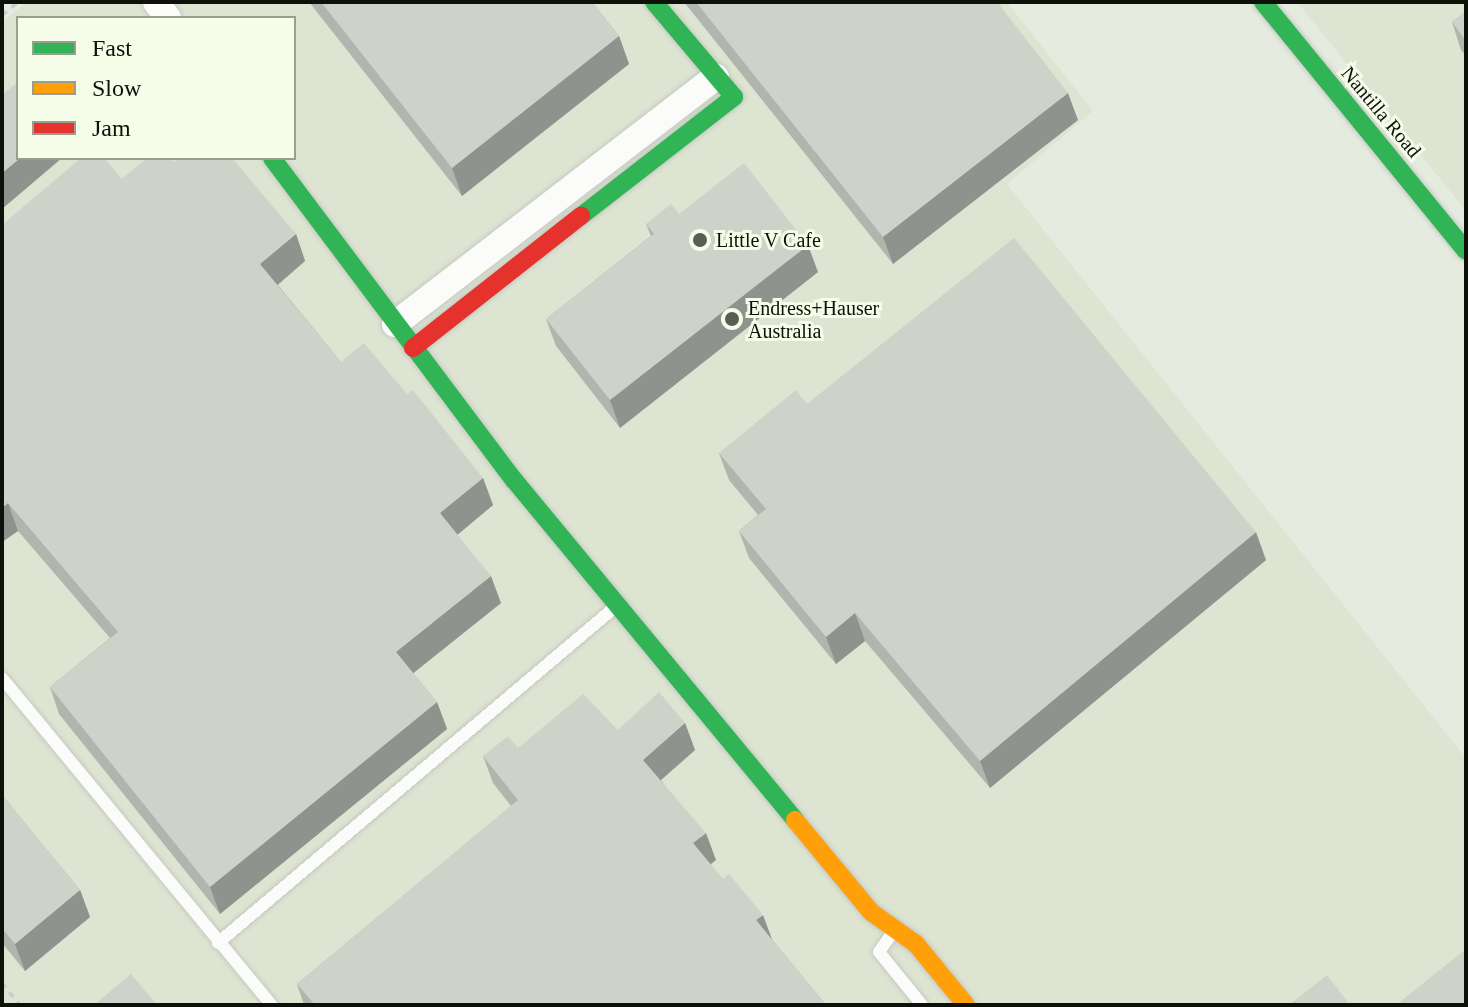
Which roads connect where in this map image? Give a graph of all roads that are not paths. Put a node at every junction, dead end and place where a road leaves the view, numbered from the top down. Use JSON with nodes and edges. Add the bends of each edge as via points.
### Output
{"nodes":[{"id":1,"x":654,"y":2,"type":"edge"},
{"id":2,"x":1263,"y":2,"type":"edge"},
{"id":3,"x":716,"y":77,"type":"junction"},
{"id":4,"x":273,"y":160,"type":"edge"},
{"id":5,"x":1466,"y":251,"type":"edge"},
{"id":6,"x":395,"y":324,"type":"junction"},
{"id":7,"x":413,"y":348,"type":"junction"},
{"id":8,"x":617,"y":605,"type":"junction"},
{"id":9,"x":2,"y":678,"type":"edge"},
{"id":10,"x":895,"y":930,"type":"junction"},
{"id":11,"x":218,"y":943,"type":"junction"},
{"id":12,"x":272,"y":1005,"type":"edge"},
{"id":13,"x":922,"y":1005,"type":"edge"},
{"id":14,"x":966,"y":1005,"type":"edge"}],
"edges":[{"from":1,"to":3,"type":"street"},
{"from":2,"to":5,"type":"street","name":"Nantilla Road"},
{"from":3,"to":6,"type":"street"},
{"from":3,"to":7,"type":"street","via":[[734,97]]},
{"from":4,"to":6,"type":"street"},
{"from":6,"to":7,"type":"street"},
{"from":7,"to":8,"type":"street"},
{"from":8,"to":10,"type":"street","via":[[871,912]]},
{"from":8,"to":11,"type":"lane"},
{"from":9,"to":11,"type":"lane"},
{"from":10,"to":13,"type":"lane","via":[[879,952]]},
{"from":10,"to":14,"type":"street","via":[[916,944]]},
{"from":11,"to":12,"type":"lane"}]}
